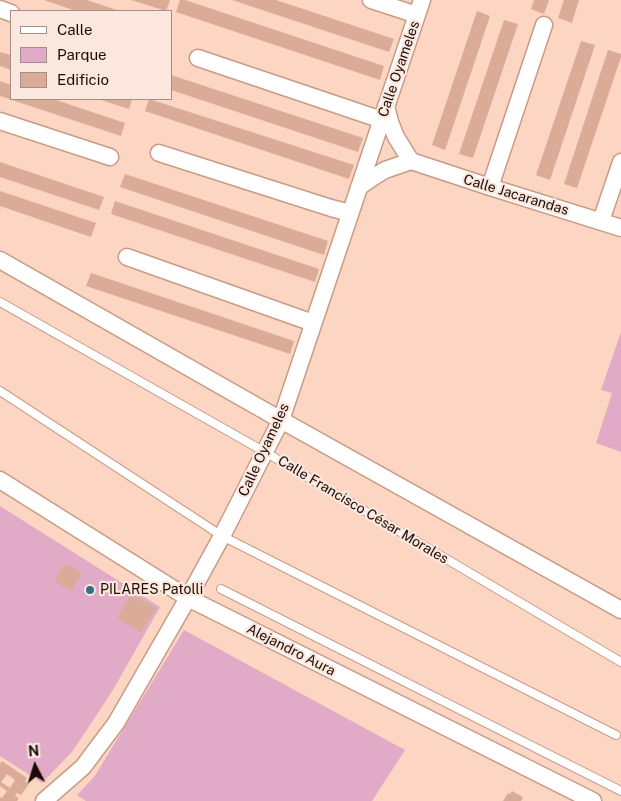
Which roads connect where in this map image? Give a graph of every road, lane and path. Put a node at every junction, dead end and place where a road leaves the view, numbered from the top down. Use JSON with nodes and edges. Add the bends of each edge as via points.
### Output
{"nodes":[{"id":1,"x":371,"y":0,"type":"edge"},
{"id":2,"x":419,"y":8,"type":"edge"},
{"id":3,"x":544,"y":25,"type":"dead end"},
{"id":4,"x":198,"y":58,"type":"dead end"},
{"id":5,"x":384,"y":113,"type":"junction"},
{"id":6,"x":0,"y":121,"type":"edge"},
{"id":7,"x":159,"y":154,"type":"dead end"},
{"id":8,"x":110,"y":157,"type":"dead end"},
{"id":9,"x":411,"y":161,"type":"junction"},
{"id":10,"x":621,"y":162,"type":"edge"},
{"id":11,"x":359,"y":187,"type":"junction"},
{"id":12,"x":490,"y":187,"type":"junction"},
{"id":13,"x":350,"y":214,"type":"junction"},
{"id":14,"x":601,"y":221,"type":"junction"},
{"id":15,"x":621,"y":228,"type":"edge"},
{"id":16,"x":127,"y":257,"type":"dead end"},
{"id":17,"x":0,"y":260,"type":"edge"},
{"id":18,"x":0,"y":302,"type":"edge"},
{"id":19,"x":313,"y":323,"type":"junction"},
{"id":20,"x":0,"y":391,"type":"edge"},
{"id":21,"x":281,"y":420,"type":"junction"},
{"id":22,"x":265,"y":452,"type":"junction"},
{"id":23,"x":0,"y":480,"type":"edge"},
{"id":24,"x":222,"y":536,"type":"junction"},
{"id":25,"x":221,"y":589,"type":"dead end"},
{"id":26,"x":188,"y":598,"type":"junction"},
{"id":27,"x":621,"y":610,"type":"edge"},
{"id":28,"x":621,"y":662,"type":"edge"},
{"id":29,"x":616,"y":735,"type":"dead end"},
{"id":30,"x":621,"y":791,"type":"edge"},
{"id":31,"x":44,"y":801,"type":"edge"},
{"id":32,"x":593,"y":801,"type":"edge"}],
"edges":[{"from":1,"to":2,"type":"street"},
{"from":2,"to":5,"type":"street","name":"Calle Oyameles"},
{"from":3,"to":12,"type":"street"},
{"from":4,"to":5,"type":"street"},
{"from":5,"to":9,"type":"street"},
{"from":5,"to":11,"type":"street","name":"Calle Oyameles"},
{"from":6,"to":8,"type":"street"},
{"from":7,"to":13,"type":"street"},
{"from":9,"to":11,"type":"street","via":[[385,170]]},
{"from":9,"to":12,"type":"street","name":"Calle Jacarandas"},
{"from":10,"to":14,"type":"street"},
{"from":11,"to":13,"type":"street","name":"Calle Oyameles"},
{"from":12,"to":14,"type":"street","name":"Calle Jacarandas"},
{"from":13,"to":19,"type":"street","name":"Calle Oyameles"},
{"from":14,"to":15,"type":"street","name":"Calle Jacarandas"},
{"from":16,"to":19,"type":"street"},
{"from":17,"to":21,"type":"street"},
{"from":18,"to":22,"type":"lane","name":"Calle Francisco César Morales"},
{"from":19,"to":21,"type":"street","name":"Calle Oyameles"},
{"from":20,"to":24,"type":"lane"},
{"from":21,"to":22,"type":"street","name":"Calle Oyameles"},
{"from":21,"to":27,"type":"street"},
{"from":22,"to":24,"type":"street","name":"Calle Oyameles"},
{"from":22,"to":28,"type":"lane","name":"Calle Francisco César Morales"},
{"from":23,"to":26,"type":"street","name":"Alejandro Aura"},
{"from":24,"to":26,"type":"street","name":"Calle Oyameles"},
{"from":24,"to":29,"type":"lane"},
{"from":25,"to":30,"type":"lane"},
{"from":26,"to":31,"type":"street","name":"Calle Oyameles","via":[[116,723],[83,767]]},
{"from":26,"to":32,"type":"street","name":"Alejandro Aura"}]}
